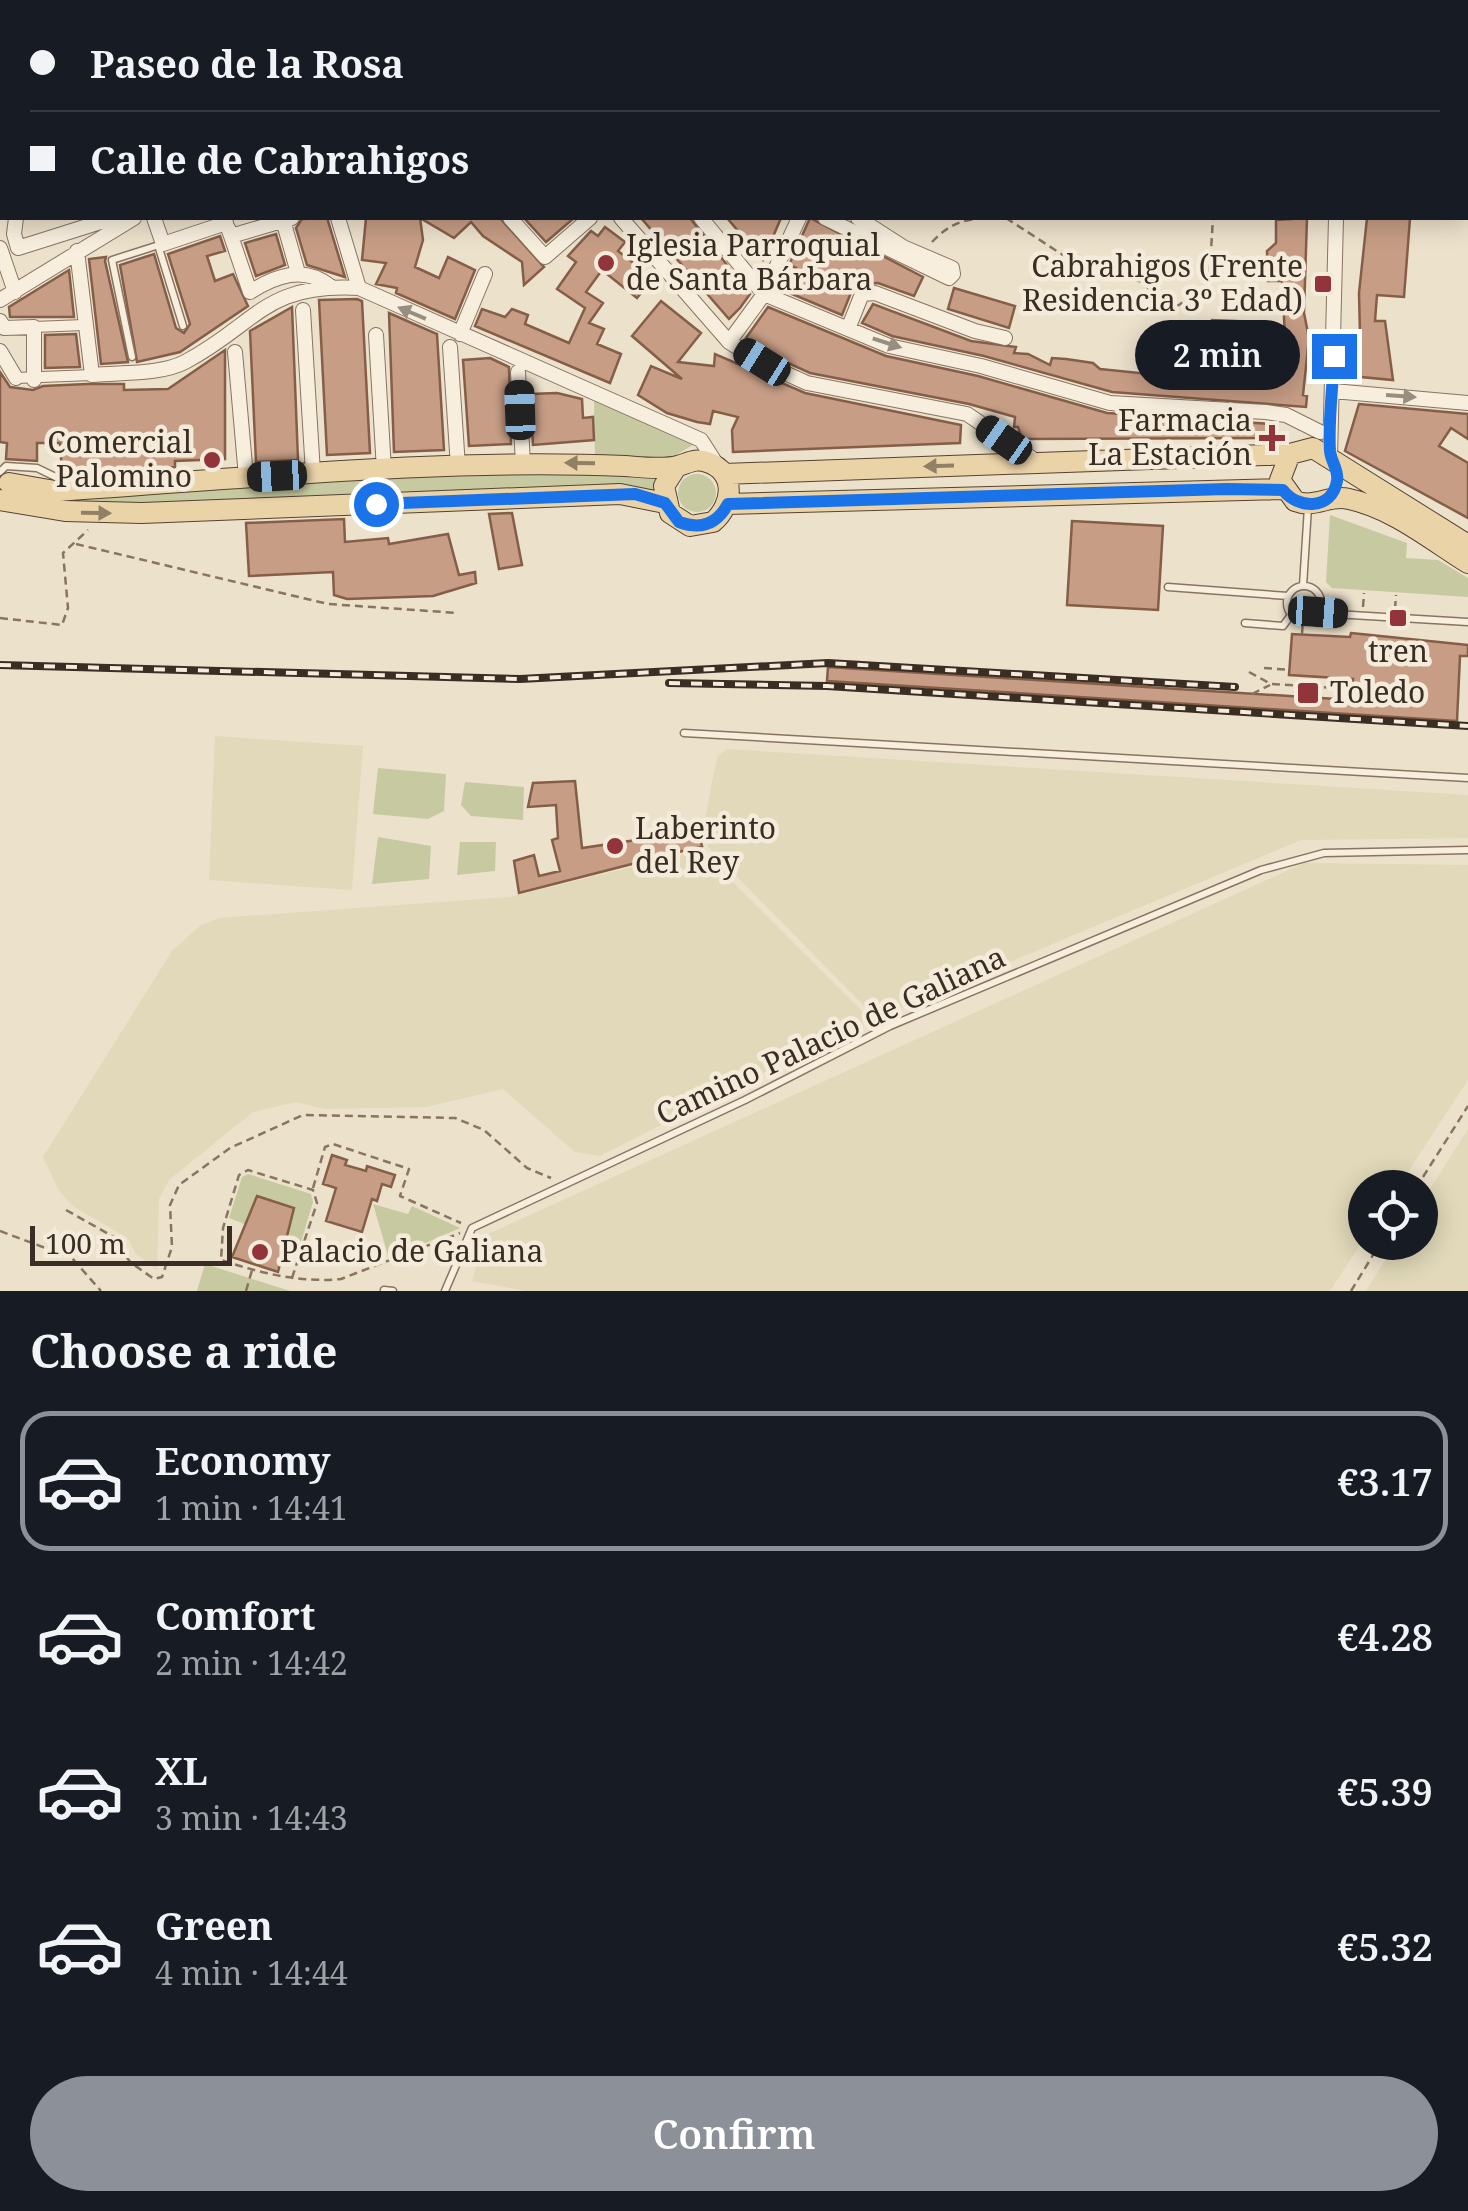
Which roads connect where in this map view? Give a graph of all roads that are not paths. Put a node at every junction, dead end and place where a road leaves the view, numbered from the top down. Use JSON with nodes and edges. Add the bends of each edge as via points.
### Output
{"nodes":[{"id":1,"x":16,"y":220,"type":"edge"},
{"id":2,"x":118,"y":220,"type":"edge"},
{"id":3,"x":121,"y":220,"type":"edge"},
{"id":4,"x":155,"y":220,"type":"edge"},
{"id":5,"x":269,"y":220,"type":"edge"},
{"id":6,"x":286,"y":220,"type":"edge"},
{"id":7,"x":339,"y":220,"type":"edge"},
{"id":8,"x":512,"y":220,"type":"edge"},
{"id":9,"x":588,"y":220,"type":"edge"},
{"id":10,"x":624,"y":220,"type":"edge"},
{"id":11,"x":704,"y":220,"type":"edge"},
{"id":12,"x":798,"y":220,"type":"edge"},
{"id":13,"x":829,"y":220,"type":"edge"},
{"id":14,"x":861,"y":220,"type":"edge"},
{"id":15,"x":1336,"y":220,"type":"edge"},
{"id":16,"x":227,"y":225,"type":"edge"},
{"id":17,"x":161,"y":244,"type":"junction"},
{"id":18,"x":0,"y":248,"type":"edge"},
{"id":19,"x":77,"y":251,"type":"junction"},
{"id":20,"x":298,"y":273,"type":"junction"},
{"id":21,"x":485,"y":274,"type":"dead end"},
{"id":22,"x":330,"y":286,"type":"junction"},
{"id":23,"x":358,"y":288,"type":"junction"},
{"id":24,"x":15,"y":292,"type":"junction"},
{"id":25,"x":764,"y":294,"type":"junction"},
{"id":26,"x":0,"y":300,"type":"edge"},
{"id":27,"x":304,"y":310,"type":"dead end"},
{"id":28,"x":0,"y":321,"type":"edge"},
{"id":29,"x":84,"y":325,"type":"junction"},
{"id":30,"x":183,"y":326,"type":"dead end"},
{"id":31,"x":34,"y":327,"type":"junction"},
{"id":32,"x":848,"y":329,"type":"junction"},
{"id":33,"x":376,"y":335,"type":"dead end"},
{"id":34,"x":1004,"y":338,"type":"dead end"},
{"id":35,"x":455,"y":341,"type":"junction"},
{"id":36,"x":729,"y":342,"type":"junction"},
{"id":37,"x":0,"y":351,"type":"edge"},
{"id":38,"x":236,"y":352,"type":"dead end"},
{"id":39,"x":132,"y":357,"type":"dead end"},
{"id":40,"x":518,"y":372,"type":"dead end"},
{"id":41,"x":92,"y":374,"type":"junction"},
{"id":42,"x":16,"y":378,"type":"joint"},
{"id":43,"x":34,"y":380,"type":"junction"},
{"id":44,"x":1333,"y":398,"type":"junction"},
{"id":45,"x":1468,"y":402,"type":"edge"},
{"id":46,"x":1324,"y":449,"type":"junction"},
{"id":47,"x":1290,"y":454,"type":"junction"},
{"id":48,"x":1036,"y":462,"type":"junction"},
{"id":49,"x":522,"y":464,"type":"junction"},
{"id":50,"x":458,"y":466,"type":"junction"},
{"id":51,"x":677,"y":466,"type":"junction"},
{"id":52,"x":384,"y":470,"type":"junction"},
{"id":53,"x":721,"y":471,"type":"junction"},
{"id":54,"x":313,"y":474,"type":"junction"},
{"id":55,"x":246,"y":477,"type":"junction"},
{"id":56,"x":2,"y":480,"type":"edge"},
{"id":57,"x":1283,"y":490,"type":"junction"},
{"id":58,"x":1317,"y":502,"type":"junction"},
{"id":59,"x":665,"y":503,"type":"junction"},
{"id":60,"x":728,"y":504,"type":"junction"},
{"id":61,"x":1468,"y":545,"type":"edge"},
{"id":62,"x":1468,"y":563,"type":"edge"},
{"id":63,"x":1303,"y":586,"type":"junction"},
{"id":64,"x":1168,"y":587,"type":"dead end"},
{"id":65,"x":1288,"y":596,"type":"junction"},
{"id":66,"x":1318,"y":612,"type":"junction"},
{"id":67,"x":1292,"y":615,"type":"junction"},
{"id":68,"x":1468,"y":622,"type":"edge"},
{"id":69,"x":1244,"y":624,"type":"dead end"},
{"id":70,"x":684,"y":733,"type":"dead end"},
{"id":71,"x":1468,"y":778,"type":"edge"},
{"id":72,"x":1468,"y":850,"type":"edge"},
{"id":73,"x":384,"y":1290,"type":"edge"},
{"id":74,"x":393,"y":1291,"type":"edge"},
{"id":75,"x":445,"y":1291,"type":"edge"}],
"edges":[{"from":1,"to":2,"type":"street","via":[[18,248]]},
{"from":3,"to":19,"type":"street"},
{"from":4,"to":17,"type":"street"},
{"from":5,"to":16,"type":"street"},
{"from":6,"to":20,"type":"street"},
{"from":7,"to":23,"type":"street"},
{"from":8,"to":9,"type":"street","via":[[545,257]]},
{"from":10,"to":36,"type":"street"},
{"from":11,"to":25,"type":"street"},
{"from":12,"to":25,"type":"street"},
{"from":13,"to":14,"type":"street","via":[[949,278],[953,274]]},
{"from":15,"to":44,"type":"street"},
{"from":16,"to":17,"type":"street"},
{"from":16,"to":20,"type":"street","via":[[250,292]]},
{"from":17,"to":30,"type":"lane"},
{"from":17,"to":39,"type":"lane","via":[[112,260]]},
{"from":18,"to":24,"type":"street"},
{"from":19,"to":24,"type":"street"},
{"from":19,"to":29,"type":"street"},
{"from":20,"to":22,"type":"street"},
{"from":21,"to":35,"type":"street"},
{"from":22,"to":23,"type":"street"},
{"from":22,"to":41,"type":"street","via":[[270,300],[181,364]]},
{"from":35,"to":23,"type":"street","one_way":true},
{"from":24,"to":26,"type":"street"},
{"from":25,"to":32,"type":"street"},
{"from":25,"to":36,"type":"street"},
{"from":27,"to":54,"type":"street"},
{"from":28,"to":31,"type":"street","via":[[4,328]]},
{"from":29,"to":31,"type":"street"},
{"from":29,"to":41,"type":"street"},
{"from":31,"to":43,"type":"street"},
{"from":32,"to":34,"type":"street","via":[[862,294],[875,293]]},
{"from":32,"to":46,"type":"street","one_way":true,"via":[[889,346],[1110,403],[1286,415]]},
{"from":33,"to":52,"type":"street"},
{"from":35,"to":50,"type":"street"},
{"from":35,"to":53,"type":"street","via":[[701,440]]},
{"from":36,"to":48,"type":"street","via":[[806,383],[967,414]]},
{"from":37,"to":42,"type":"street"},
{"from":38,"to":55,"type":"street"},
{"from":40,"to":49,"type":"street"},
{"from":41,"to":43,"type":"street"},
{"from":42,"to":43,"type":"street"},
{"from":44,"to":45,"type":"street","one_way":true},
{"from":44,"to":46,"type":"street"},
{"from":44,"to":46,"type":"street"},
{"from":46,"to":47,"type":"main road"},
{"from":46,"to":58,"type":"main road","via":[[1336,486]]},
{"from":46,"to":61,"type":"main road"},
{"from":47,"to":48,"type":"main road"},
{"from":47,"to":57,"type":"main road","via":[[1280,471]]},
{"from":48,"to":53,"type":"main road","one_way":true},
{"from":49,"to":50,"type":"main road"},
{"from":51,"to":49,"type":"main road","one_way":true},
{"from":50,"to":52,"type":"main road"},
{"from":51,"to":53,"type":"main road","via":[[694,460]]},
{"from":51,"to":59,"type":"main road","via":[[667,479]]},
{"from":52,"to":54,"type":"main road"},
{"from":53,"to":60,"type":"main road","via":[[730,488]]},
{"from":54,"to":55,"type":"main road"},
{"from":55,"to":56,"type":"main road","via":[[38,490]]},
{"from":56,"to":59,"type":"main road","one_way":true,"via":[[98,513],[620,494]]},
{"from":57,"to":58,"type":"main road","via":[[1294,501]]},
{"from":57,"to":60,"type":"main road"},
{"from":58,"to":62,"type":"main road","via":[[1341,497],[1375,507]]},
{"from":58,"to":63,"type":"lane"},
{"from":59,"to":60,"type":"main road","via":[[679,522],[702,526]]},
{"from":63,"to":65,"type":"lane"},
{"from":63,"to":66,"type":"lane","via":[[1316,592]]},
{"from":64,"to":65,"type":"lane"},
{"from":65,"to":67,"type":"lane"},
{"from":66,"to":67,"type":"lane","via":[[1304,620]]},
{"from":66,"to":68,"type":"lane"},
{"from":67,"to":69,"type":"lane","via":[[1283,626]]},
{"from":70,"to":71,"type":"lane"},
{"from":72,"to":75,"type":"lane","name":"Camino Palacio de Galiana","via":[[1297,857],[890,1026],[472,1228]]},
{"from":73,"to":74,"type":"lane"}]}
